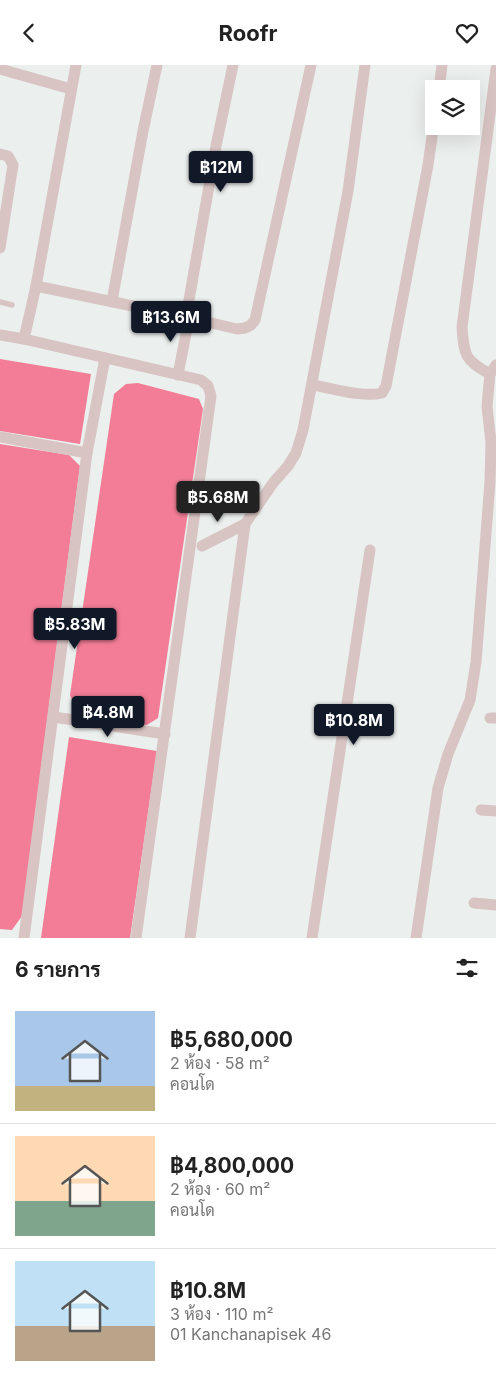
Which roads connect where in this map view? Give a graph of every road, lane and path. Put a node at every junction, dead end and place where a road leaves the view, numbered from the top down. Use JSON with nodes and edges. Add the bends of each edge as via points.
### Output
{"nodes":[{"id":1,"x":76,"y":65,"type":"edge"},
{"id":2,"x":157,"y":65,"type":"edge"},
{"id":3,"x":233,"y":65,"type":"edge"},
{"id":4,"x":310,"y":65,"type":"edge"},
{"id":5,"x":366,"y":65,"type":"edge"},
{"id":6,"x":442,"y":65,"type":"edge"},
{"id":7,"x":0,"y":69,"type":"edge"},
{"id":8,"x":496,"y":69,"type":"edge"},
{"id":9,"x":440,"y":80,"type":"edge"},
{"id":10,"x":71,"y":89,"type":"junction"},
{"id":11,"x":432,"y":135,"type":"edge"},
{"id":12,"x":0,"y":154,"type":"edge"},
{"id":13,"x":0,"y":248,"type":"edge"},
{"id":14,"x":36,"y":286,"type":"junction"},
{"id":15,"x":112,"y":301,"type":"junction"},
{"id":16,"x":0,"y":302,"type":"edge"},
{"id":17,"x":12,"y":305,"type":"dead end"},
{"id":18,"x":187,"y":317,"type":"junction"},
{"id":19,"x":0,"y":335,"type":"edge"},
{"id":20,"x":24,"y":339,"type":"junction"},
{"id":21,"x":105,"y":358,"type":"junction"},
{"id":22,"x":493,"y":369,"type":"edge"},
{"id":23,"x":178,"y":375,"type":"junction"},
{"id":24,"x":312,"y":385,"type":"junction"},
{"id":25,"x":492,"y":408,"type":"edge"},
{"id":26,"x":0,"y":437,"type":"edge"},
{"id":27,"x":87,"y":453,"type":"junction"},
{"id":28,"x":245,"y":524,"type":"junction"},
{"id":29,"x":202,"y":546,"type":"dead end"},
{"id":30,"x":370,"y":550,"type":"dead end"},
{"id":31,"x":54,"y":717,"type":"junction"},
{"id":32,"x":165,"y":733,"type":"junction"},
{"id":33,"x":481,"y":810,"type":"dead end"},
{"id":34,"x":496,"y":811,"type":"edge"},
{"id":35,"x":474,"y":903,"type":"dead end"},
{"id":36,"x":496,"y":905,"type":"edge"},
{"id":37,"x":24,"y":938,"type":"edge"},
{"id":38,"x":136,"y":938,"type":"edge"},
{"id":39,"x":190,"y":938,"type":"edge"},
{"id":40,"x":312,"y":938,"type":"edge"},
{"id":41,"x":416,"y":938,"type":"edge"}],
"edges":[{"from":1,"to":10,"type":"street"},
{"from":2,"to":15,"type":"street"},
{"from":3,"to":18,"type":"street"},
{"from":4,"to":18,"type":"street","via":[[255,320],[251,325],[237,329]]},
{"from":5,"to":24,"type":"street","via":[[348,191]]},
{"from":6,"to":9,"type":"street"},
{"from":7,"to":10,"type":"street"},
{"from":8,"to":22,"type":"street","via":[[462,327],[466,355],[473,364]]},
{"from":10,"to":14,"type":"street"},
{"from":11,"to":24,"type":"street","via":[[386,386],[382,393],[374,395]]},
{"from":12,"to":13,"type":"street","via":[[8,156],[13,165]]},
{"from":14,"to":15,"type":"street"},
{"from":14,"to":20,"type":"street"},
{"from":15,"to":18,"type":"street"},
{"from":16,"to":17,"type":"lane"},
{"from":18,"to":23,"type":"street"},
{"from":19,"to":20,"type":"street"},
{"from":20,"to":21,"type":"street"},
{"from":21,"to":23,"type":"street"},
{"from":21,"to":27,"type":"street"},
{"from":22,"to":25,"type":"street"},
{"from":23,"to":32,"type":"street","via":[[202,380],[211,397]]},
{"from":24,"to":28,"type":"street","via":[[296,453]]},
{"from":25,"to":41,"type":"street","via":[[490,482],[476,662],[470,700],[438,789]]},
{"from":26,"to":27,"type":"street"},
{"from":27,"to":31,"type":"street"},
{"from":28,"to":29,"type":"street"},
{"from":28,"to":39,"type":"street"},
{"from":30,"to":40,"type":"street"},
{"from":31,"to":32,"type":"street"},
{"from":31,"to":37,"type":"street"},
{"from":32,"to":38,"type":"street"},
{"from":33,"to":34,"type":"street"},
{"from":35,"to":36,"type":"street"}]}
